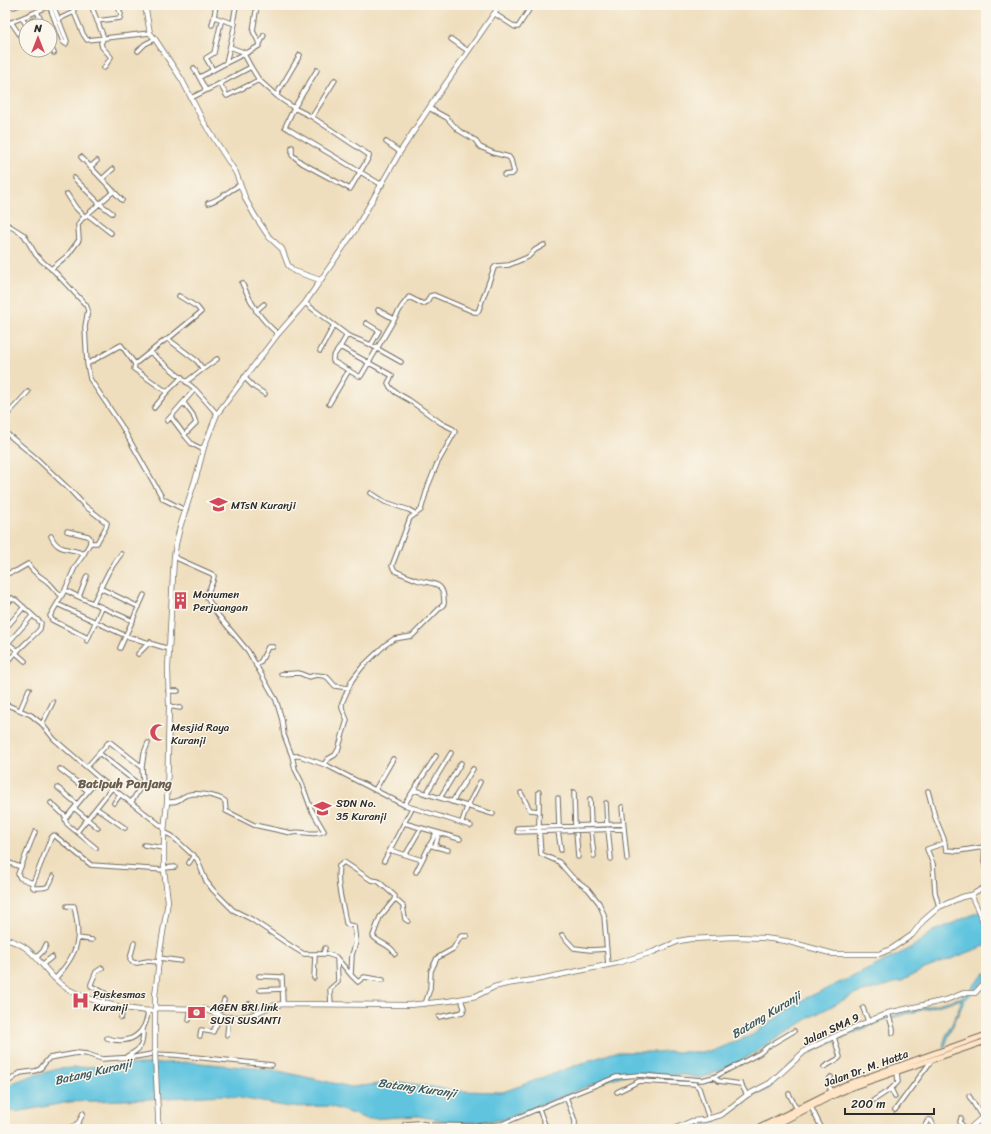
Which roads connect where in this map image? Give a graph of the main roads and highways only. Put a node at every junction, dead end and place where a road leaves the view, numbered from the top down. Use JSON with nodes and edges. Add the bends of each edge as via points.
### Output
{"nodes":[{"id":1,"x":986,"y":1035,"type":"edge"},
{"id":2,"x":986,"y":1041,"type":"edge"},
{"id":3,"x":928,"y":1060,"type":"junction"},
{"id":4,"x":830,"y":1094,"type":"junction"},
{"id":5,"x":757,"y":1129,"type":"edge"},
{"id":6,"x":768,"y":1129,"type":"edge"}],
"edges":[{"from":1,"to":3,"type":"main road","name":"Jalan Dr. M. Hatta","via":[[960,1044]]},
{"from":2,"to":3,"type":"main road","name":"Jalan Dr. M. Hatta"},
{"from":3,"to":4,"type":"main road","name":"Jalan Dr. M. Hatta"},
{"from":3,"to":4,"type":"main road","name":"Jalan Dr. M. Hatta","via":[[864,1078]]},
{"from":4,"to":5,"type":"main road","name":"Jalan Dr. M. Hatta"},
{"from":4,"to":6,"type":"main road"}]}
